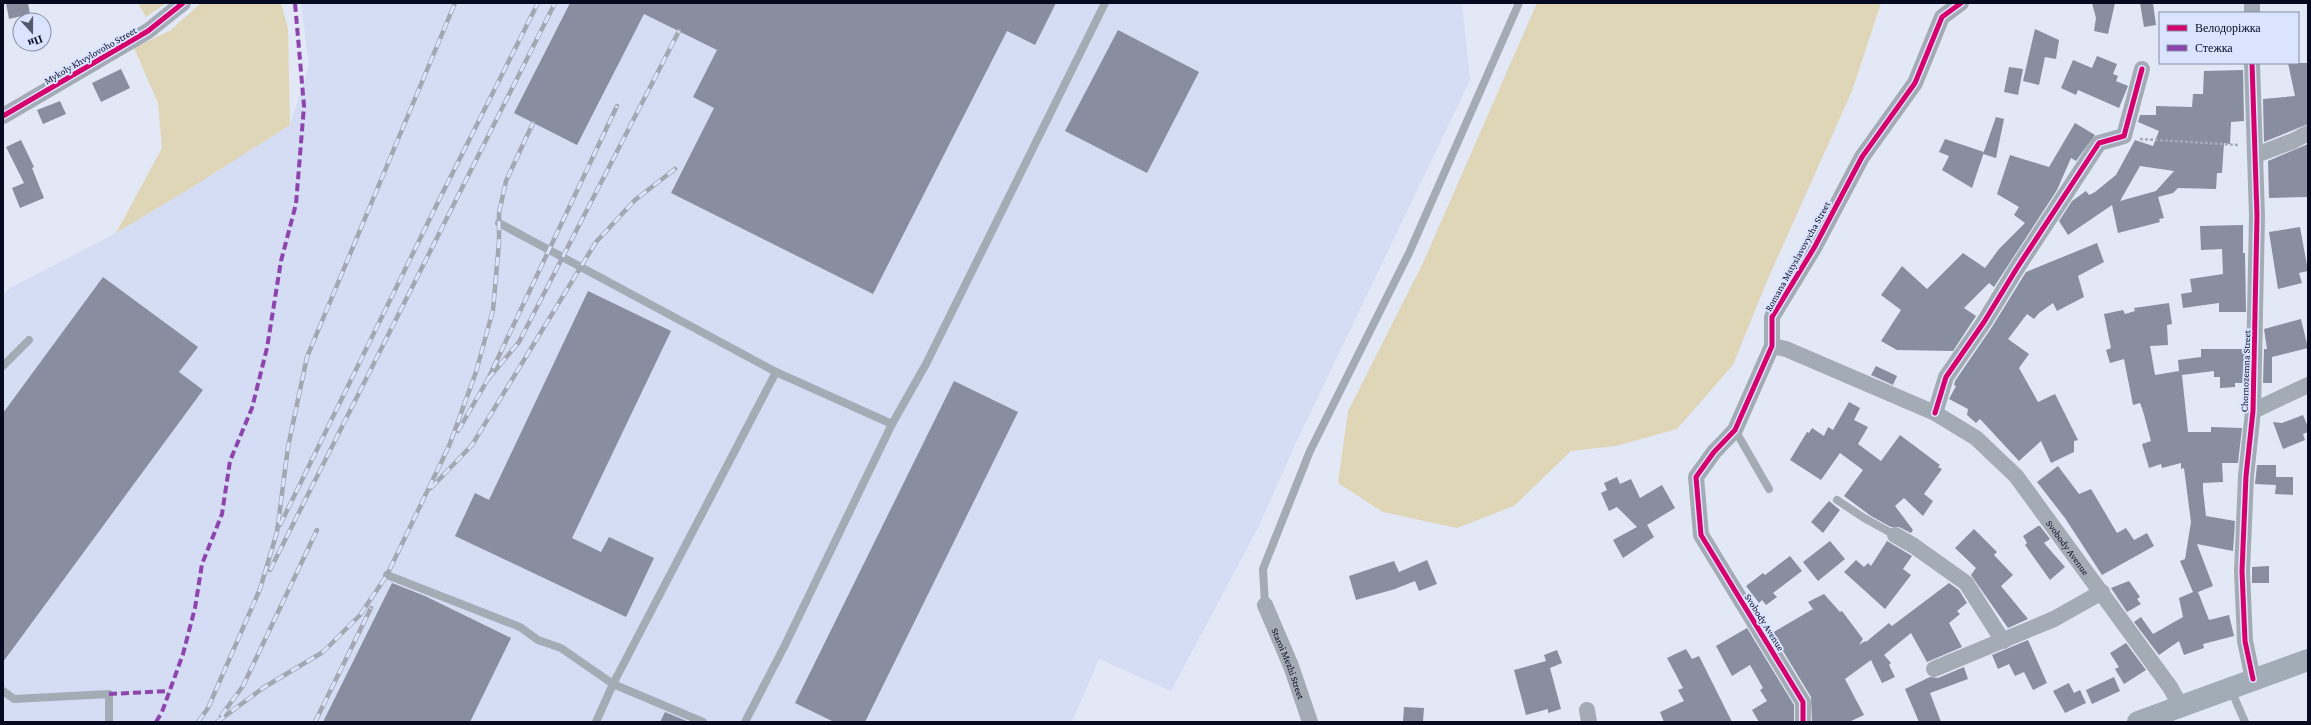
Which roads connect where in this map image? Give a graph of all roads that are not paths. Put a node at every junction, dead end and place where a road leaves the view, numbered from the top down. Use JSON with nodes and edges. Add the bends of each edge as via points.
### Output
{"nodes":[{"id":1,"x":183,"y":3,"type":"edge"},
{"id":2,"x":1105,"y":3,"type":"edge"},
{"id":3,"x":1519,"y":3,"type":"edge"},
{"id":4,"x":1961,"y":3,"type":"edge"},
{"id":5,"x":2252,"y":64,"type":"edge"},
{"id":6,"x":2142,"y":69,"type":"dead end"},
{"id":7,"x":3,"y":116,"type":"edge"},
{"id":8,"x":2308,"y":133,"type":"edge"},
{"id":9,"x":2255,"y":150,"type":"junction"},
{"id":10,"x":499,"y":223,"type":"dead end"},
{"id":11,"x":29,"y":340,"type":"dead end"},
{"id":12,"x":1772,"y":346,"type":"junction"},
{"id":13,"x":3,"y":366,"type":"edge"},
{"id":14,"x":776,"y":372,"type":"junction"},
{"id":15,"x":2308,"y":385,"type":"edge"},
{"id":16,"x":2253,"y":411,"type":"junction"},
{"id":17,"x":1935,"y":413,"type":"junction"},
{"id":18,"x":892,"y":424,"type":"junction"},
{"id":19,"x":1735,"y":430,"type":"junction"},
{"id":20,"x":1769,"y":489,"type":"dead end"},
{"id":21,"x":1837,"y":500,"type":"dead end"},
{"id":22,"x":1701,"y":535,"type":"joint"},
{"id":23,"x":1895,"y":535,"type":"joint"},
{"id":24,"x":387,"y":575,"type":"dead end"},
{"id":25,"x":2102,"y":592,"type":"junction"},
{"id":26,"x":1265,"y":605,"type":"joint"},
{"id":27,"x":2003,"y":641,"type":"junction"},
{"id":28,"x":2308,"y":660,"type":"edge"},
{"id":29,"x":1934,"y":669,"type":"dead end"},
{"id":30,"x":2253,"y":679,"type":"junction"},
{"id":31,"x":613,"y":684,"type":"junction"},
{"id":32,"x":2230,"y":687,"type":"junction"},
{"id":33,"x":3,"y":691,"type":"edge"},
{"id":34,"x":2180,"y":705,"type":"junction"},
{"id":35,"x":109,"y":722,"type":"edge"},
{"id":36,"x":596,"y":722,"type":"edge"},
{"id":37,"x":704,"y":722,"type":"edge"},
{"id":38,"x":745,"y":722,"type":"edge"},
{"id":39,"x":1310,"y":722,"type":"edge"},
{"id":40,"x":1803,"y":722,"type":"edge"},
{"id":41,"x":2138,"y":722,"type":"edge"},
{"id":42,"x":2245,"y":722,"type":"edge"}],
"edges":[{"from":1,"to":7,"type":"street","name":"Mykoly Khvylovoho Street","via":[[148,31]]},
{"from":2,"to":18,"type":"lane","via":[[926,364]]},
{"from":3,"to":26,"type":"lane","via":[[1410,253],[1310,451],[1263,569]]},
{"from":4,"to":12,"type":"street","name":"Romana Mstyslavovycha Street","via":[[1942,17],[1915,83],[1862,157],[1814,248],[1772,317]]},
{"from":5,"to":9,"type":"street","name":"Chornozemna Street"},
{"from":6,"to":17,"type":"street","via":[[2124,136],[2099,143],[1946,377]]},
{"from":8,"to":9,"type":"street"},
{"from":9,"to":16,"type":"street","name":"Chornozemna Street","via":[[2257,216]]},
{"from":10,"to":14,"type":"lane"},
{"from":11,"to":13,"type":"lane"},
{"from":12,"to":17,"type":"street","name":"Svobody Avenue"},
{"from":12,"to":19,"type":"street","name":"Romana Mstyslavovycha Street"},
{"from":14,"to":18,"type":"lane"},
{"from":14,"to":31,"type":"lane"},
{"from":15,"to":16,"type":"street"},
{"from":16,"to":30,"type":"street","name":"Chornozemna Street","via":[[2246,476],[2242,571],[2245,641]]},
{"from":17,"to":25,"type":"street","name":"Svobody Avenue","via":[[1976,438],[2016,476]]},
{"from":18,"to":38,"type":"lane"},
{"from":19,"to":20,"type":"lane"},
{"from":19,"to":22,"type":"street","name":"Romana Mstyslavovycha Street","via":[[1714,452],[1696,477]]},
{"from":21,"to":23,"type":"lane"},
{"from":22,"to":40,"type":"street","name":"Svobody Avenue","via":[[1803,702]]},
{"from":23,"to":27,"type":"street","via":[[1966,583]]},
{"from":24,"to":31,"type":"lane","via":[[520,626],[538,640],[561,648]]},
{"from":25,"to":27,"type":"street","via":[[2054,619]]},
{"from":25,"to":34,"type":"street","name":"Svobody Avenue"},
{"from":26,"to":39,"type":"street","name":"Staroi Mezhi Street","via":[[1288,659]]},
{"from":27,"to":29,"type":"street"},
{"from":28,"to":30,"type":"main road"},
{"from":30,"to":32,"type":"main road"},
{"from":31,"to":36,"type":"lane"},
{"from":31,"to":37,"type":"lane"},
{"from":32,"to":34,"type":"main road"},
{"from":32,"to":42,"type":"lane"},
{"from":33,"to":35,"type":"lane","via":[[14,699],[109,694]]},
{"from":34,"to":41,"type":"main road"}]}
